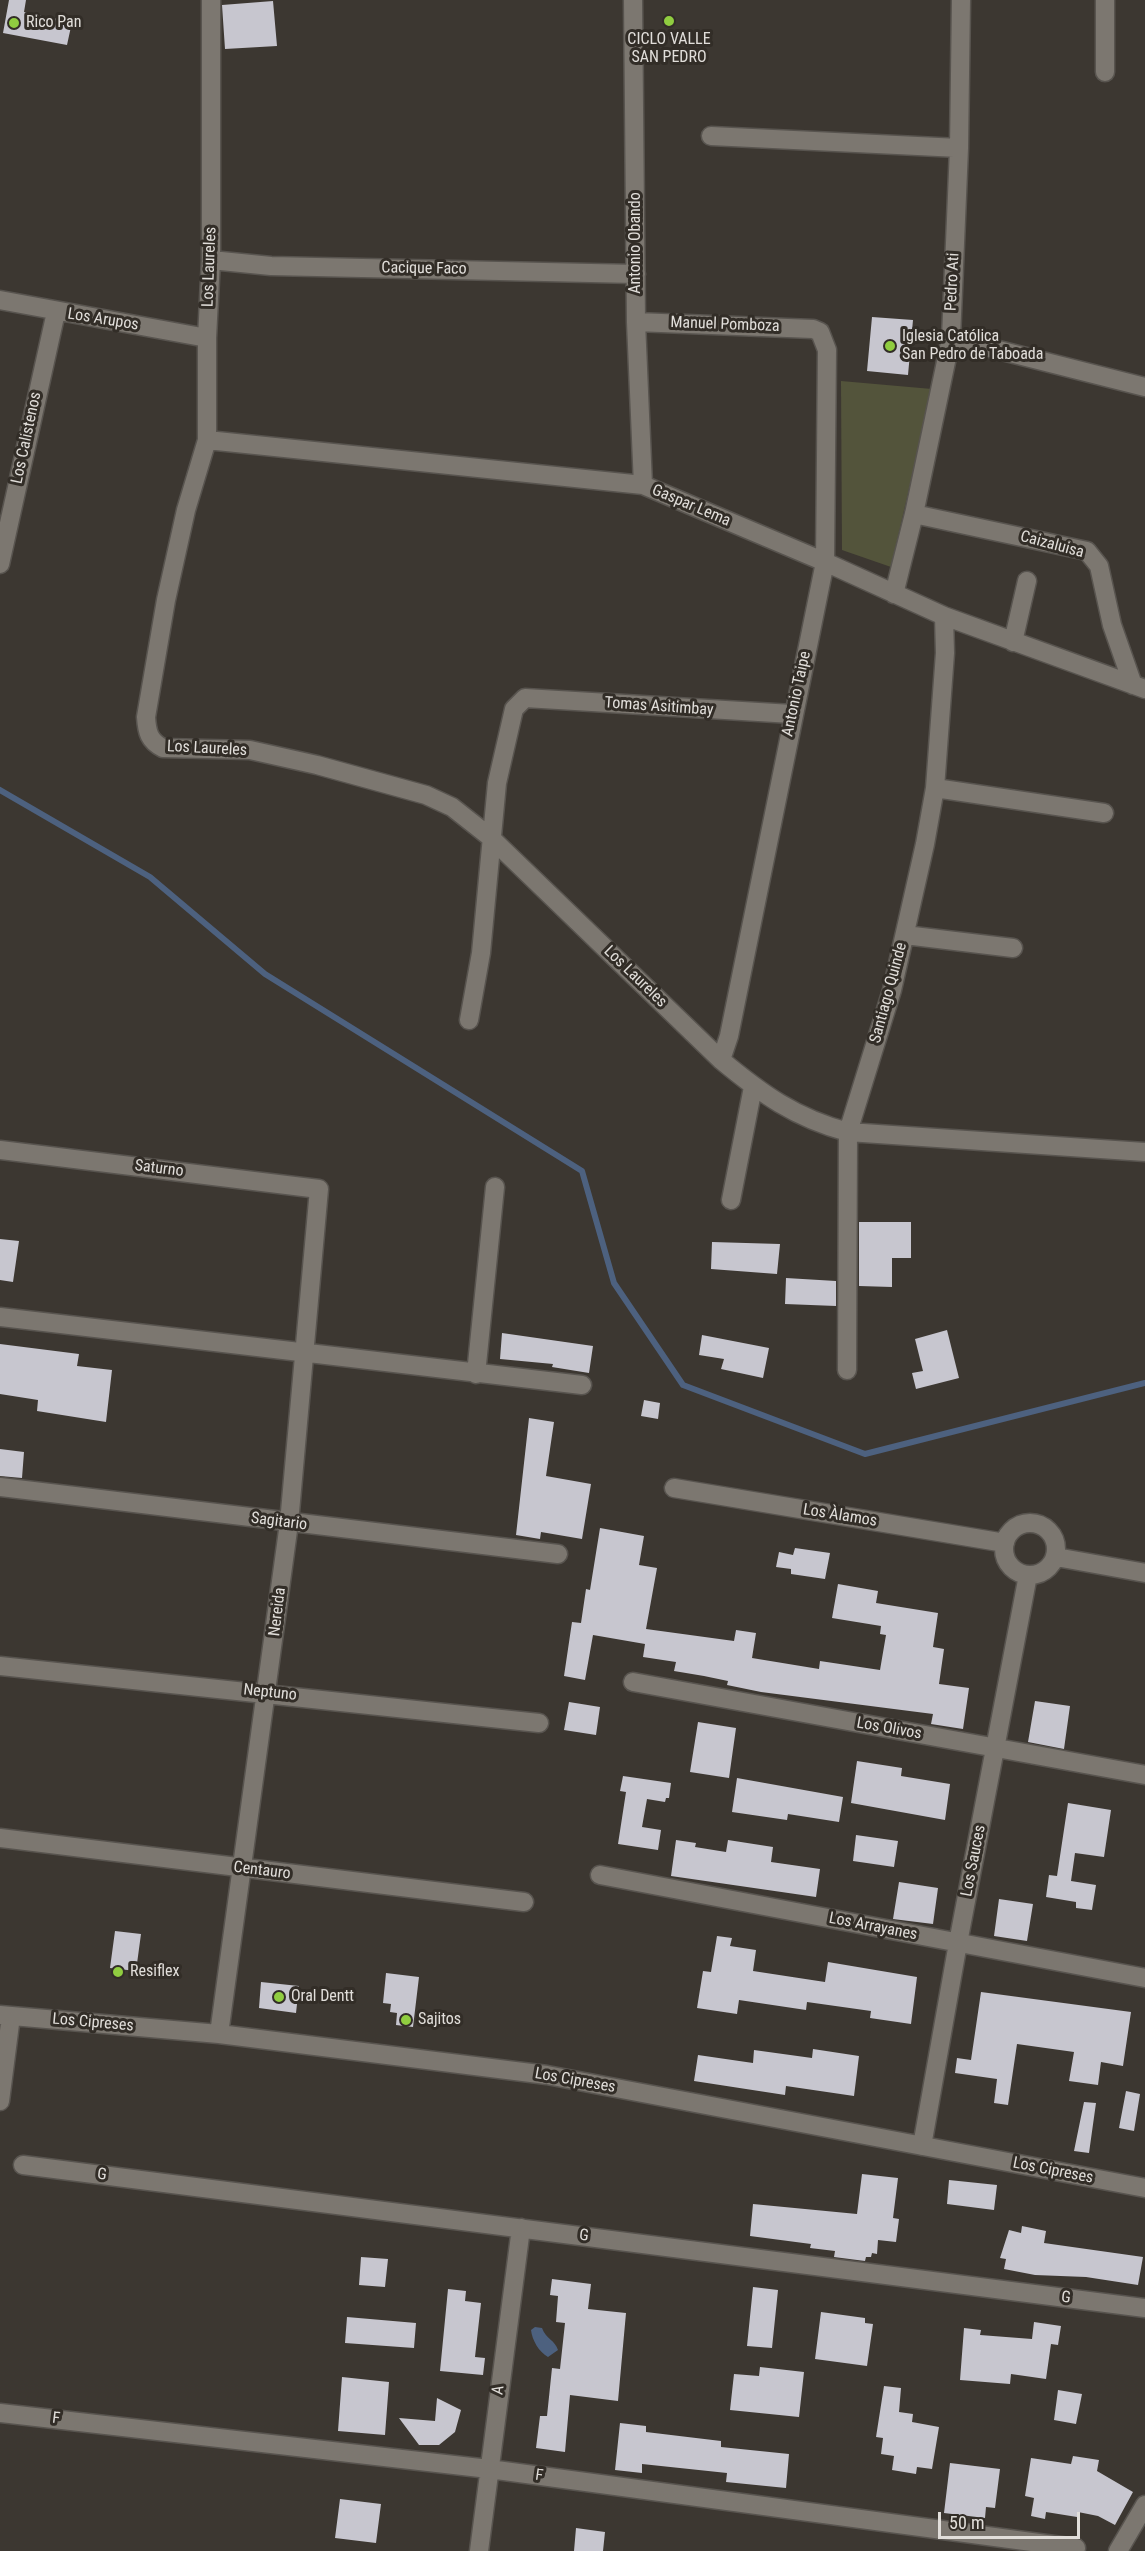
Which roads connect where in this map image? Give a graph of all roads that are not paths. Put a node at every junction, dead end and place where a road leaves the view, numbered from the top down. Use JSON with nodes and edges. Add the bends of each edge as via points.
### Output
{"nodes":[{"id":1,"x":211,"y":0,"type":"edge"},
{"id":2,"x":633,"y":0,"type":"edge"},
{"id":3,"x":961,"y":0,"type":"edge"},
{"id":4,"x":1105,"y":0,"type":"edge"},
{"id":5,"x":1105,"y":72,"type":"dead end"},
{"id":6,"x":711,"y":136,"type":"dead end"},
{"id":7,"x":959,"y":148,"type":"junction"},
{"id":8,"x":211,"y":260,"type":"junction"},
{"id":9,"x":636,"y":274,"type":"junction"},
{"id":10,"x":0,"y":300,"type":"edge"},
{"id":11,"x":56,"y":312,"type":"junction"},
{"id":12,"x":636,"y":322,"type":"junction"},
{"id":13,"x":813,"y":329,"type":"joint"},
{"id":14,"x":207,"y":338,"type":"junction"},
{"id":15,"x":951,"y":338,"type":"junction"},
{"id":16,"x":1145,"y":387,"type":"edge"},
{"id":17,"x":207,"y":440,"type":"junction"},
{"id":18,"x":643,"y":485,"type":"junction"},
{"id":19,"x":914,"y":514,"type":"junction"},
{"id":20,"x":825,"y":562,"type":"junction"},
{"id":21,"x":0,"y":564,"type":"edge"},
{"id":22,"x":1027,"y":581,"type":"dead end"},
{"id":23,"x":894,"y":594,"type":"junction"},
{"id":24,"x":944,"y":616,"type":"junction"},
{"id":25,"x":1013,"y":642,"type":"junction"},
{"id":26,"x":1139,"y":687,"type":"edge"},
{"id":27,"x":792,"y":714,"type":"junction"},
{"id":28,"x":935,"y":788,"type":"junction"},
{"id":29,"x":1104,"y":813,"type":"dead end"},
{"id":30,"x":490,"y":837,"type":"junction"},
{"id":31,"x":904,"y":935,"type":"junction"},
{"id":32,"x":1012,"y":948,"type":"dead end"},
{"id":33,"x":469,"y":1020,"type":"dead end"},
{"id":34,"x":721,"y":1060,"type":"junction"},
{"id":35,"x":753,"y":1087,"type":"junction"},
{"id":36,"x":848,"y":1132,"type":"junction"},
{"id":37,"x":0,"y":1150,"type":"edge"},
{"id":38,"x":1145,"y":1152,"type":"edge"},
{"id":39,"x":495,"y":1187,"type":"dead end"},
{"id":40,"x":319,"y":1189,"type":"joint"},
{"id":41,"x":731,"y":1200,"type":"dead end"},
{"id":42,"x":0,"y":1317,"type":"edge"},
{"id":43,"x":306,"y":1355,"type":"junction"},
{"id":44,"x":847,"y":1370,"type":"dead end"},
{"id":45,"x":476,"y":1374,"type":"junction"},
{"id":46,"x":582,"y":1385,"type":"dead end"},
{"id":47,"x":0,"y":1487,"type":"edge"},
{"id":48,"x":675,"y":1488,"type":"dead end"},
{"id":49,"x":289,"y":1523,"type":"junction"},
{"id":50,"x":1005,"y":1543,"type":"junction"},
{"id":51,"x":558,"y":1554,"type":"dead end"},
{"id":52,"x":1056,"y":1557,"type":"junction"},
{"id":53,"x":1145,"y":1574,"type":"edge"},
{"id":54,"x":1028,"y":1575,"type":"junction"},
{"id":55,"x":0,"y":1666,"type":"edge"},
{"id":56,"x":633,"y":1682,"type":"dead end"},
{"id":57,"x":268,"y":1692,"type":"junction"},
{"id":58,"x":539,"y":1723,"type":"dead end"},
{"id":59,"x":996,"y":1748,"type":"junction"},
{"id":60,"x":1145,"y":1775,"type":"edge"},
{"id":61,"x":0,"y":1838,"type":"edge"},
{"id":62,"x":242,"y":1869,"type":"junction"},
{"id":63,"x":600,"y":1875,"type":"dead end"},
{"id":64,"x":524,"y":1902,"type":"dead end"},
{"id":65,"x":958,"y":1943,"type":"junction"},
{"id":66,"x":1145,"y":1978,"type":"edge"},
{"id":67,"x":6,"y":2016,"type":"edge"},
{"id":68,"x":219,"y":2034,"type":"junction"},
{"id":69,"x":0,"y":2101,"type":"edge"},
{"id":70,"x":922,"y":2146,"type":"junction"},
{"id":71,"x":23,"y":2164,"type":"dead end"},
{"id":72,"x":1145,"y":2188,"type":"edge"},
{"id":73,"x":521,"y":2228,"type":"junction"},
{"id":74,"x":1145,"y":2308,"type":"edge"},
{"id":75,"x":0,"y":2413,"type":"edge"},
{"id":76,"x":489,"y":2469,"type":"junction"},
{"id":77,"x":1145,"y":2505,"type":"edge"},
{"id":78,"x":1076,"y":2548,"type":"dead end"},
{"id":79,"x":478,"y":2551,"type":"edge"},
{"id":80,"x":1118,"y":2551,"type":"edge"}],
"edges":[{"from":1,"to":8,"type":"street","name":"Los Laureles"},
{"from":2,"to":9,"type":"street","name":"Antonio Obando"},
{"from":3,"to":7,"type":"street","name":"Pedro Ati"},
{"from":4,"to":5,"type":"street"},
{"from":6,"to":7,"type":"street"},
{"from":7,"to":15,"type":"street","name":"Pedro Ati"},
{"from":8,"to":9,"type":"street","name":"Cacique Faco","via":[[271,266]]},
{"from":8,"to":14,"type":"street","name":"Los Laureles"},
{"from":9,"to":12,"type":"street","name":"Antonio Obando"},
{"from":10,"to":11,"type":"street","name":"Los Arupos"},
{"from":11,"to":14,"type":"street","name":"Los Arupos"},
{"from":11,"to":21,"type":"street","name":"Los Calistenos"},
{"from":12,"to":13,"type":"street","name":"Manuel Pomboza"},
{"from":12,"to":18,"type":"street","name":"Antonio Obando"},
{"from":13,"to":20,"type":"street","name":"Antonio Taipe","via":[[820,332],[827,350]]},
{"from":14,"to":17,"type":"street","name":"Los Laureles"},
{"from":15,"to":16,"type":"street"},
{"from":15,"to":19,"type":"street","name":"Pedro Ati"},
{"from":17,"to":18,"type":"street","name":"Gaspar Lema"},
{"from":17,"to":30,"type":"street","name":"Los Laureles","via":[[166,600],[146,717],[151,740],[175,750],[250,750],[426,795],[452,807]]},
{"from":18,"to":20,"type":"street","name":"Gaspar Lema"},
{"from":19,"to":23,"type":"street","name":"Pedro Ati"},
{"from":19,"to":26,"type":"street","name":"Caizaluisa","via":[[1087,551],[1099,566],[1113,625]]},
{"from":20,"to":23,"type":"street","name":"Gaspar Lema"},
{"from":20,"to":27,"type":"street","name":"Antonio Taipe"},
{"from":22,"to":25,"type":"street"},
{"from":23,"to":24,"type":"street","name":"Gaspar Lema"},
{"from":24,"to":25,"type":"street","name":"Gaspar Lema"},
{"from":24,"to":28,"type":"street","name":"Santiago Quinde"},
{"from":25,"to":26,"type":"street","name":"Gaspar Lema"},
{"from":27,"to":30,"type":"street","name":"Tomas Asitimbay","via":[[525,698],[514,709]]},
{"from":27,"to":34,"type":"street","name":"Antonio Taipe","via":[[737,998]]},
{"from":28,"to":29,"type":"street"},
{"from":28,"to":31,"type":"street","name":"Santiago Quinde"},
{"from":30,"to":33,"type":"street","via":[[481,953]]},
{"from":30,"to":34,"type":"street","name":"Los Laureles"},
{"from":31,"to":32,"type":"street"},
{"from":31,"to":36,"type":"street","name":"Santiago Quinde","via":[[892,990]]},
{"from":34,"to":35,"type":"street","name":"Los Laureles"},
{"from":35,"to":36,"type":"street","name":"Los Laureles","via":[[814,1123]]},
{"from":35,"to":41,"type":"street"},
{"from":36,"to":38,"type":"street","name":"Los Laureles"},
{"from":36,"to":44,"type":"street","name":"Santiago Quinde"},
{"from":37,"to":40,"type":"street","name":"Saturno"},
{"from":39,"to":45,"type":"street"},
{"from":40,"to":43,"type":"street","name":"Nereida"},
{"from":42,"to":43,"type":"street"},
{"from":43,"to":45,"type":"street"},
{"from":43,"to":49,"type":"street","name":"Nereida"},
{"from":45,"to":46,"type":"street"},
{"from":47,"to":49,"type":"street","name":"Sagitario"},
{"from":48,"to":50,"type":"street","name":"Los Àlamos"},
{"from":49,"to":51,"type":"street","name":"Sagitario"},
{"from":49,"to":57,"type":"street","name":"Nereida"},
{"from":50,"to":52,"type":"street","via":[[1020,1524],[1037,1523],[1055,1539]]},
{"from":50,"to":54,"type":"street","via":[[1006,1560],[1012,1568]]},
{"from":52,"to":53,"type":"street"},
{"from":52,"to":54,"type":"street","via":[[1045,1571]]},
{"from":54,"to":59,"type":"street","name":"Los Sauces"},
{"from":55,"to":57,"type":"street","name":"Neptuno"},
{"from":56,"to":59,"type":"street","name":"Los Olivos"},
{"from":57,"to":58,"type":"street","name":"Neptuno"},
{"from":57,"to":62,"type":"street","name":"Nereida"},
{"from":59,"to":60,"type":"street","name":"Los Olivos"},
{"from":59,"to":65,"type":"street","name":"Los Sauces"},
{"from":61,"to":62,"type":"street","name":"Centauro"},
{"from":62,"to":64,"type":"street","name":"Centauro"},
{"from":62,"to":68,"type":"street","name":"Nereida"},
{"from":63,"to":65,"type":"street","name":"Los Arrayanes"},
{"from":65,"to":66,"type":"street","name":"Los Arrayanes"},
{"from":65,"to":70,"type":"street","name":"Los Sauces"},
{"from":67,"to":68,"type":"street","name":"Los Cipreses"},
{"from":67,"to":69,"type":"street"},
{"from":68,"to":70,"type":"street","name":"Los Cipreses","via":[[547,2075]]},
{"from":70,"to":72,"type":"street","name":"Los Cipreses"},
{"from":71,"to":73,"type":"street","name":"G"},
{"from":73,"to":74,"type":"street","name":"G"},
{"from":73,"to":76,"type":"street","name":"A"},
{"from":75,"to":76,"type":"street","name":"F"},
{"from":76,"to":78,"type":"street","name":"F"},
{"from":76,"to":79,"type":"street","name":"A"},
{"from":77,"to":80,"type":"street"}]}
